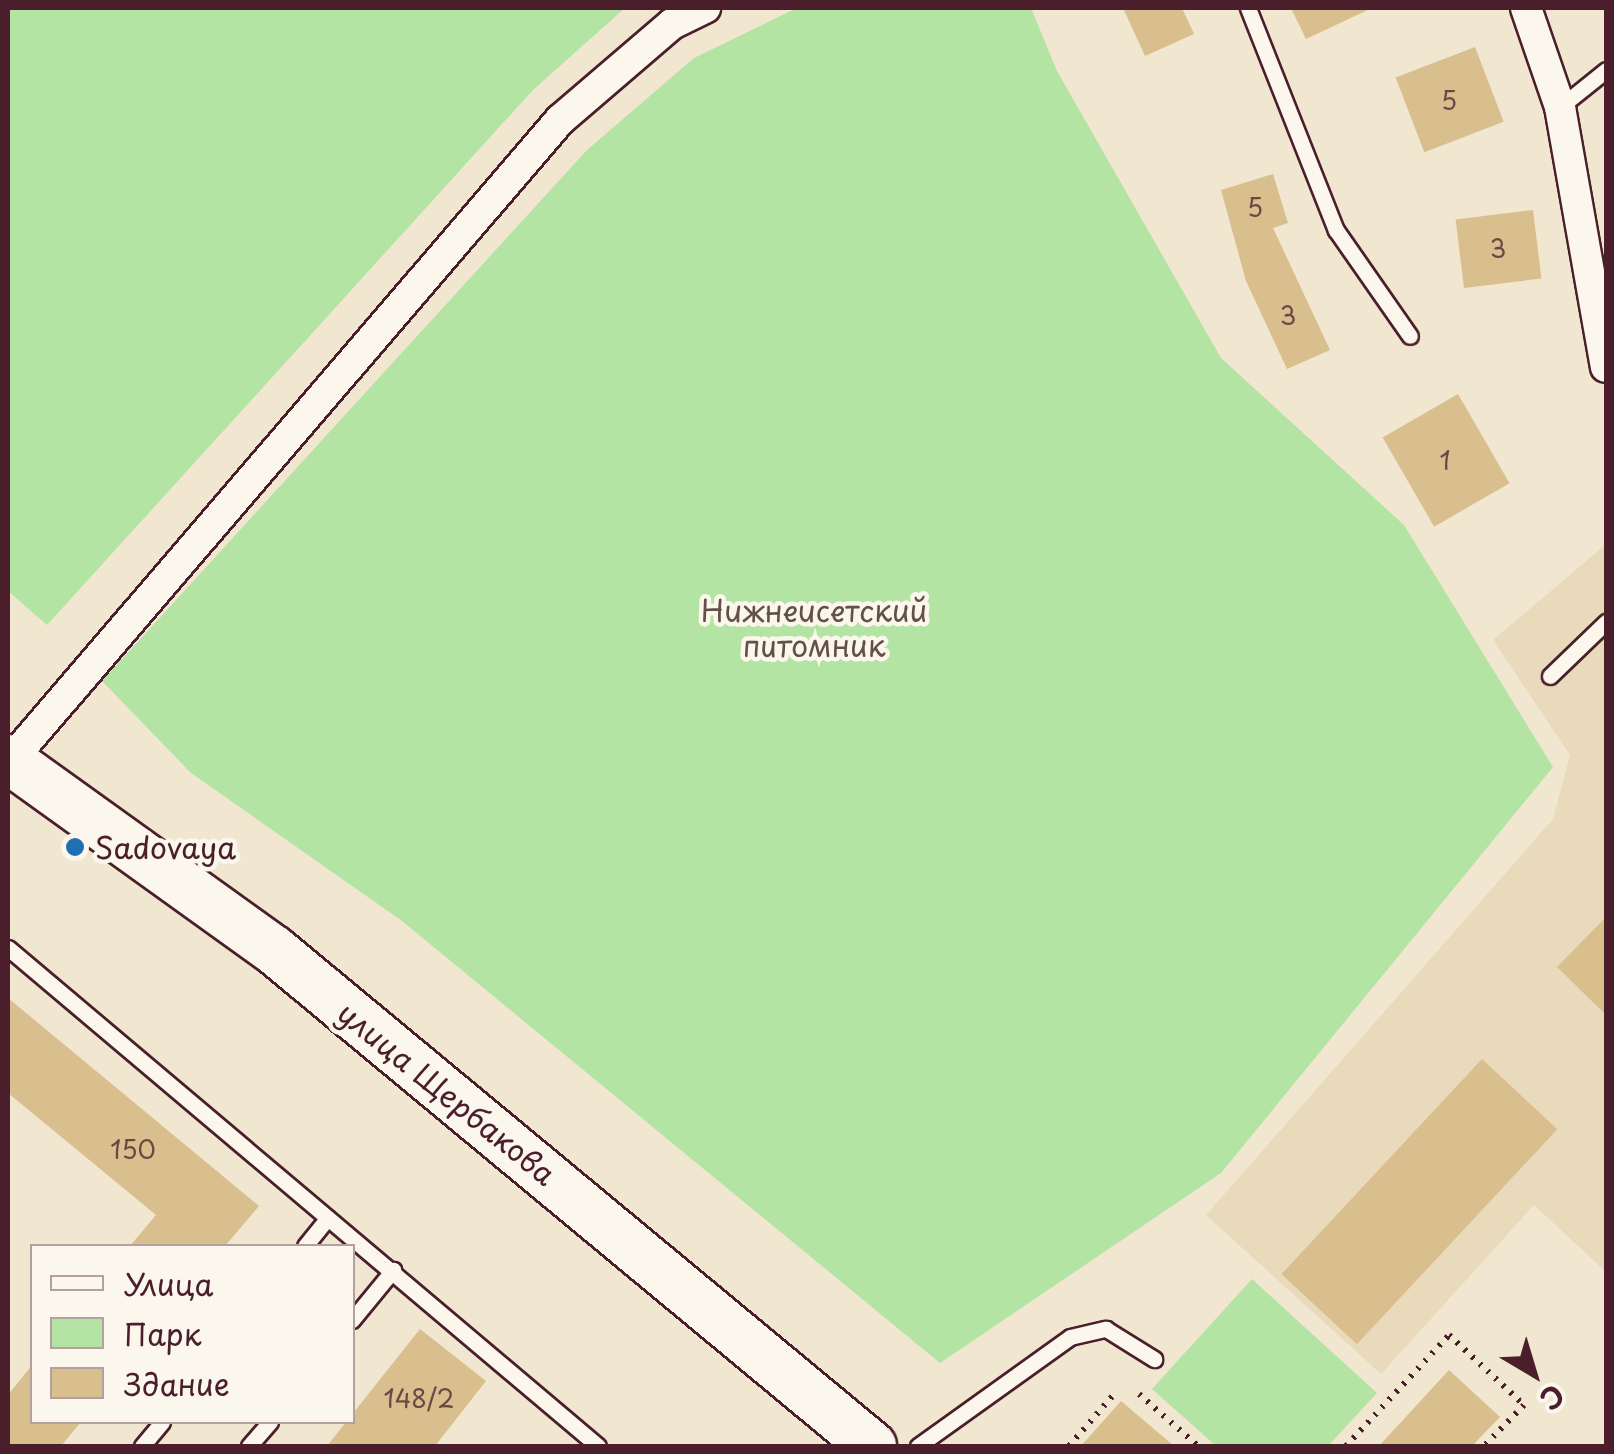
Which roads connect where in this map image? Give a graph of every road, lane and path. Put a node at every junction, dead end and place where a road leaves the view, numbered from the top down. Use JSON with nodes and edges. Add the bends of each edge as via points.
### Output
{"nodes":[{"id":1,"x":704,"y":8,"type":"edge"},
{"id":2,"x":1248,"y":8,"type":"edge"},
{"id":3,"x":1526,"y":8,"type":"edge"},
{"id":4,"x":1606,"y":70,"type":"edge"},
{"id":5,"x":1560,"y":107,"type":"junction"},
{"id":6,"x":1410,"y":336,"type":"dead end"},
{"id":7,"x":1606,"y":367,"type":"edge"},
{"id":8,"x":1606,"y":622,"type":"edge"},
{"id":9,"x":1550,"y":676,"type":"dead end"},
{"id":10,"x":8,"y":761,"type":"edge"},
{"id":11,"x":8,"y":948,"type":"edge"},
{"id":12,"x":328,"y":1218,"type":"junction"},
{"id":13,"x":307,"y":1244,"type":"edge"},
{"id":14,"x":393,"y":1270,"type":"junction"},
{"id":15,"x":355,"y":1316,"type":"edge"},
{"id":16,"x":1154,"y":1359,"type":"dead end"},
{"id":17,"x":1115,"y":1393,"type":"dead end"},
{"id":18,"x":1138,"y":1394,"type":"dead end"},
{"id":19,"x":160,"y":1424,"type":"edge"},
{"id":20,"x":268,"y":1424,"type":"edge"},
{"id":21,"x":142,"y":1446,"type":"edge"},
{"id":22,"x":250,"y":1446,"type":"edge"},
{"id":23,"x":598,"y":1446,"type":"edge"},
{"id":24,"x":872,"y":1446,"type":"edge"},
{"id":25,"x":918,"y":1446,"type":"edge"},
{"id":26,"x":1069,"y":1446,"type":"edge"},
{"id":27,"x":1198,"y":1446,"type":"edge"},
{"id":28,"x":1346,"y":1446,"type":"edge"},
{"id":29,"x":1484,"y":1446,"type":"edge"}],
"edges":[{"from":1,"to":10,"type":"street","via":[[672,24],[560,120]]},
{"from":2,"to":6,"type":"lane","via":[[1336,230]]},
{"from":3,"to":5,"type":"street"},
{"from":4,"to":5,"type":"lane"},
{"from":5,"to":7,"type":"street"},
{"from":8,"to":9,"type":"lane"},
{"from":10,"to":24,"type":"main road","name":"улица Щербакова","via":[[274,950]]},
{"from":11,"to":12,"type":"lane"},
{"from":12,"to":13,"type":"lane"},
{"from":12,"to":14,"type":"lane"},
{"from":14,"to":15,"type":"lane"},
{"from":14,"to":23,"type":"lane"},
{"from":16,"to":25,"type":"lane","via":[[1106,1329],[1070,1337]]},
{"from":17,"to":26,"type":"path"},
{"from":18,"to":27,"type":"path"},
{"from":19,"to":21,"type":"lane"},
{"from":20,"to":22,"type":"lane"},
{"from":28,"to":29,"type":"path","via":[[1449,1335],[1524,1405]]}]}
